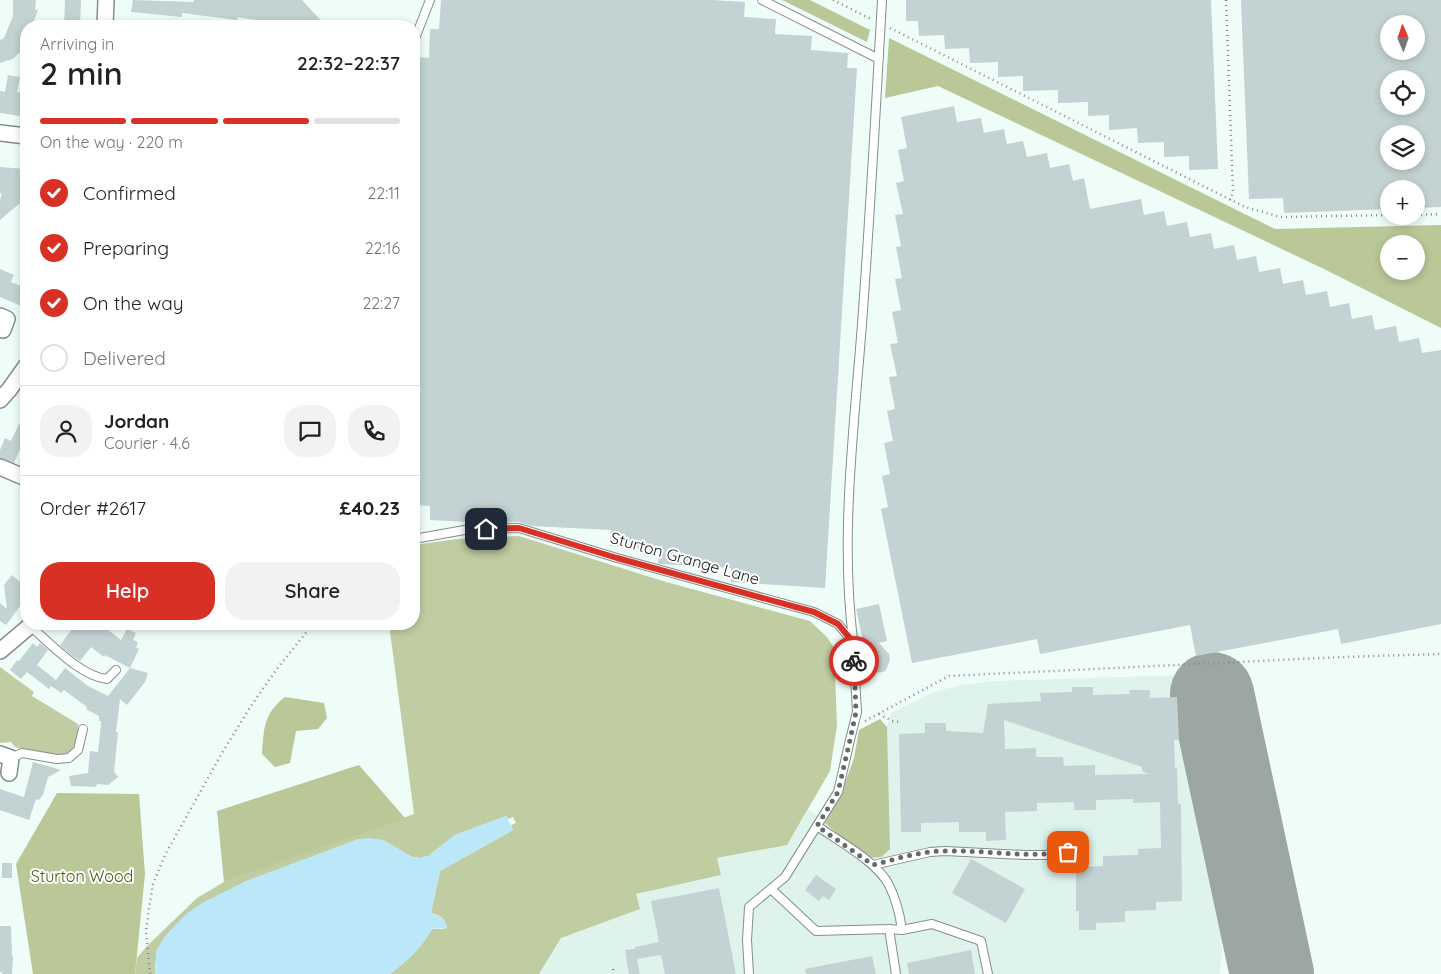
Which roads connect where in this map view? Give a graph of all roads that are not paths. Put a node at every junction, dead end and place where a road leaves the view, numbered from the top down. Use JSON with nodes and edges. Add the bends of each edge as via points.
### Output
{"nodes":[{"id":1,"x":106,"y":0,"type":"edge"},
{"id":2,"x":430,"y":0,"type":"edge"},
{"id":3,"x":762,"y":0,"type":"edge"},
{"id":4,"x":882,"y":0,"type":"edge"},
{"id":5,"x":105,"y":20,"type":"edge"},
{"id":6,"x":420,"y":26,"type":"edge"},
{"id":7,"x":878,"y":59,"type":"junction"},
{"id":8,"x":0,"y":133,"type":"edge"},
{"id":9,"x":20,"y":135,"type":"edge"},
{"id":10,"x":20,"y":374,"type":"edge"},
{"id":11,"x":0,"y":400,"type":"edge"},
{"id":12,"x":0,"y":467,"type":"edge"},
{"id":13,"x":20,"y":475,"type":"edge"},
{"id":14,"x":420,"y":538,"type":"edge"},
{"id":15,"x":25,"y":630,"type":"edge"},
{"id":16,"x":37,"y":630,"type":"edge"},
{"id":17,"x":853,"y":642,"type":"junction"},
{"id":18,"x":0,"y":651,"type":"edge"},
{"id":19,"x":116,"y":670,"type":"dead end"},
{"id":20,"x":83,"y":729,"type":"dead end"},
{"id":21,"x":5,"y":756,"type":"edge"},
{"id":22,"x":9,"y":773,"type":"dead end"},
{"id":23,"x":817,"y":826,"type":"junction"},
{"id":24,"x":1068,"y":852,"type":"dead end"},
{"id":25,"x":873,"y":865,"type":"junction"},
{"id":26,"x":771,"y":889,"type":"junction"},
{"id":27,"x":888,"y":929,"type":"junction"},
{"id":28,"x":902,"y":930,"type":"junction"},
{"id":29,"x":749,"y":974,"type":"edge"},
{"id":30,"x":896,"y":974,"type":"edge"},
{"id":31,"x":988,"y":974,"type":"edge"}],
"edges":[{"from":1,"to":5,"type":"street"},
{"from":2,"to":6,"type":"lane"},
{"from":3,"to":7,"type":"lane"},
{"from":4,"to":7,"type":"lane"},
{"from":7,"to":17,"type":"lane","via":[[848,506],[849,611]]},
{"from":8,"to":9,"type":"street"},
{"from":10,"to":11,"type":"street"},
{"from":12,"to":13,"type":"street"},
{"from":14,"to":17,"type":"lane","name":"Sturton Grange Lane","via":[[470,529],[519,528],[814,612],[838,624]]},
{"from":15,"to":18,"type":"street"},
{"from":16,"to":19,"type":"lane","via":[[79,667],[94,675],[107,679]]},
{"from":17,"to":23,"type":"lane","via":[[856,712],[853,728],[838,792]]},
{"from":20,"to":21,"type":"lane","via":[[78,750],[69,758],[22,753]]},
{"from":21,"to":22,"type":"street"},
{"from":23,"to":25,"type":"lane"},
{"from":23,"to":26,"type":"lane","via":[[785,877]]},
{"from":24,"to":25,"type":"lane","via":[[1024,856],[946,850]]},
{"from":25,"to":28,"type":"lane","via":[[889,885]]},
{"from":26,"to":27,"type":"lane","via":[[816,931]]},
{"from":26,"to":29,"type":"lane","via":[[749,907]]},
{"from":27,"to":28,"type":"lane"},
{"from":27,"to":30,"type":"lane"},
{"from":28,"to":31,"type":"lane","via":[[932,924],[981,941]]}]}
